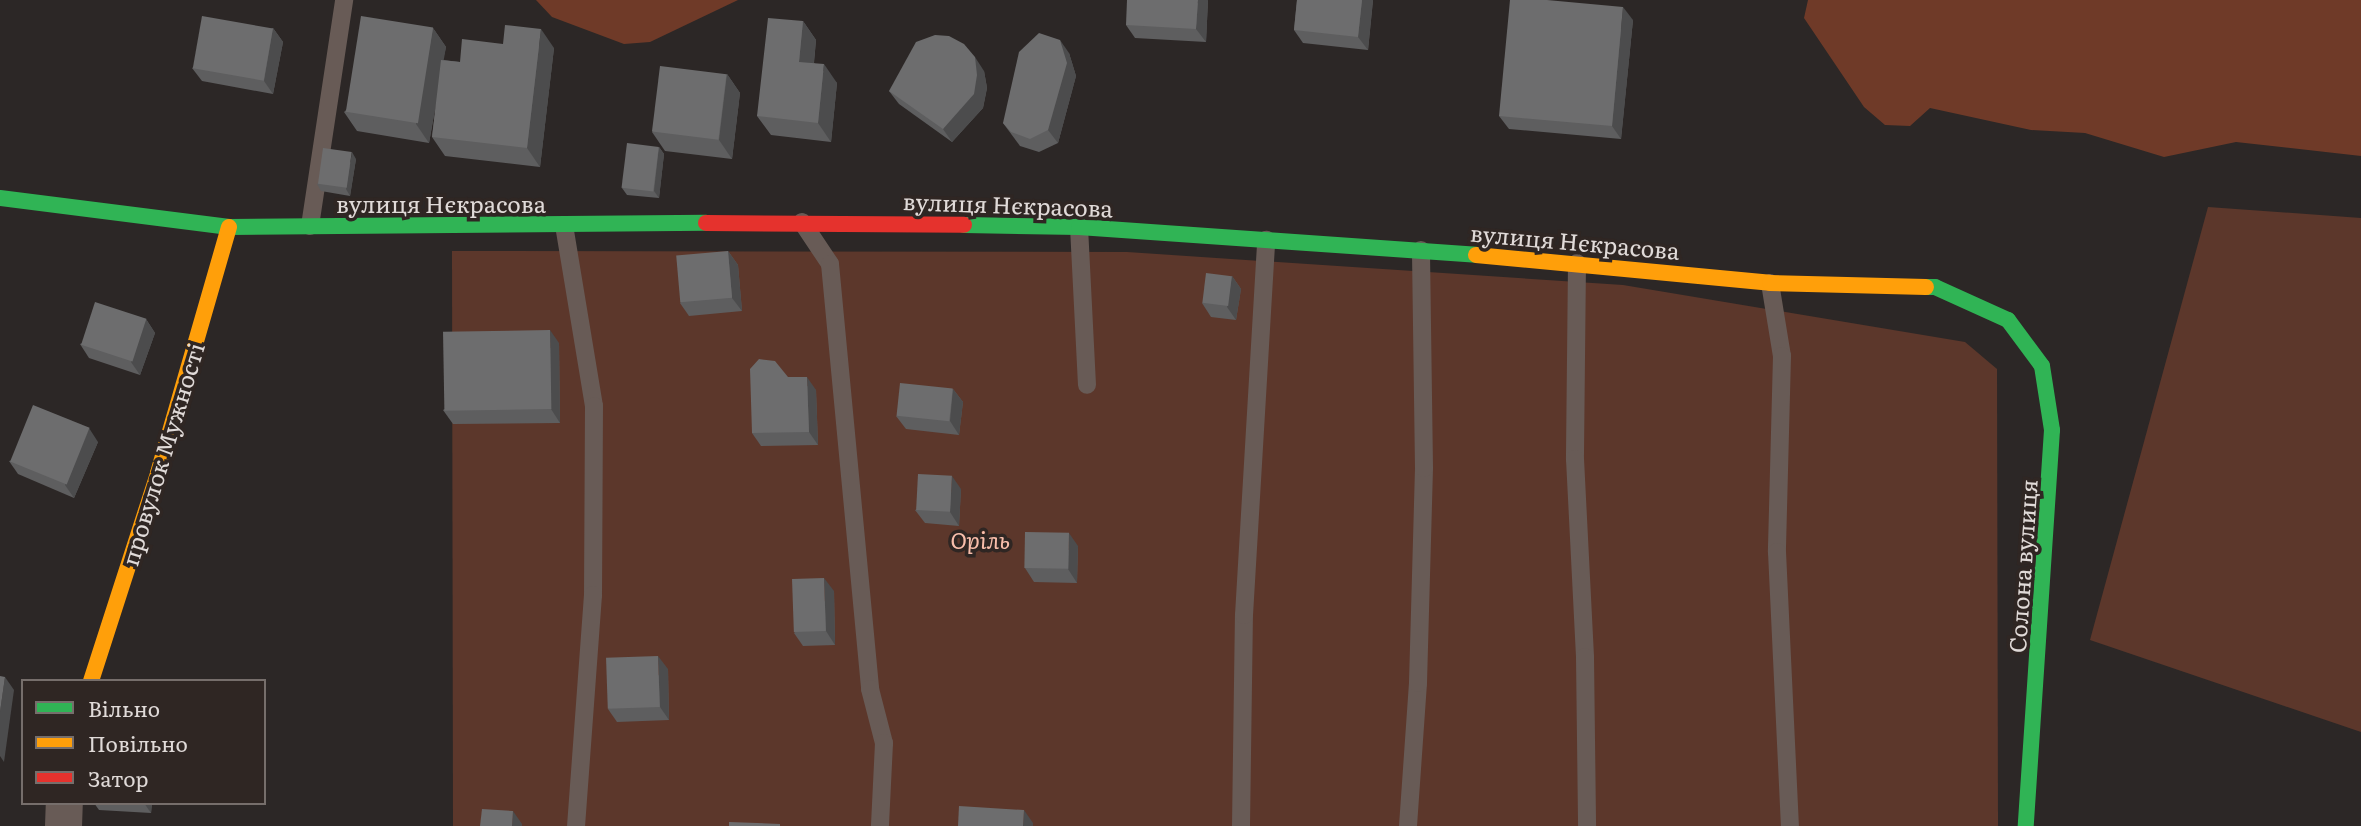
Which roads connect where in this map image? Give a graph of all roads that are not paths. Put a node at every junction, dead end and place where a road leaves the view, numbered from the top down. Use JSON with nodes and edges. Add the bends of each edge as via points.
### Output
{"nodes":[{"id":1,"x":344,"y":0,"type":"edge"},
{"id":2,"x":0,"y":198,"type":"edge"},
{"id":3,"x":802,"y":222,"type":"junction"},
{"id":4,"x":564,"y":225,"type":"junction"},
{"id":5,"x":310,"y":226,"type":"junction"},
{"id":6,"x":229,"y":227,"type":"junction"},
{"id":7,"x":1079,"y":227,"type":"junction"},
{"id":8,"x":1266,"y":240,"type":"junction"},
{"id":9,"x":1421,"y":250,"type":"junction"},
{"id":10,"x":1577,"y":263,"type":"junction"},
{"id":11,"x":1770,"y":283,"type":"junction"},
{"id":12,"x":2008,"y":320,"type":"joint"},
{"id":13,"x":1087,"y":384,"type":"dead end"},
{"id":14,"x":92,"y":679,"type":"edge"},
{"id":15,"x":64,"y":805,"type":"edge"},
{"id":16,"x":63,"y":826,"type":"edge"},
{"id":17,"x":576,"y":826,"type":"edge"},
{"id":18,"x":880,"y":826,"type":"edge"},
{"id":19,"x":1241,"y":826,"type":"edge"},
{"id":20,"x":1408,"y":826,"type":"edge"},
{"id":21,"x":1587,"y":826,"type":"edge"},
{"id":22,"x":1790,"y":826,"type":"edge"},
{"id":23,"x":2026,"y":826,"type":"edge"}],
"edges":[{"from":1,"to":5,"type":"lane"},
{"from":2,"to":6,"type":"street","name":"вулиця Нєкрасова"},
{"from":3,"to":4,"type":"street","name":"вулиця Нєкрасова"},
{"from":3,"to":7,"type":"street","name":"вулиця Нєкрасова"},
{"from":3,"to":18,"type":"lane","via":[[830,264],[870,689],[884,743]]},
{"from":4,"to":5,"type":"street","name":"вулиця Нєкрасова"},
{"from":4,"to":17,"type":"lane","via":[[594,406],[593,595]]},
{"from":5,"to":6,"type":"street","name":"вулиця Нєкрасова"},
{"from":6,"to":14,"type":"street","name":"провулок Мужності","via":[[158,473]]},
{"from":7,"to":8,"type":"street","name":"вулиця Нєкрасова"},
{"from":7,"to":13,"type":"lane"},
{"from":8,"to":9,"type":"street","name":"вулиця Нєкрасова"},
{"from":8,"to":19,"type":"lane","via":[[1244,615]]},
{"from":9,"to":10,"type":"street","name":"вулиця Нєкрасова"},
{"from":9,"to":20,"type":"lane","via":[[1424,468],[1418,683]]},
{"from":10,"to":11,"type":"street","name":"вулиця Нєкрасова"},
{"from":10,"to":21,"type":"lane","via":[[1575,459],[1585,657]]},
{"from":11,"to":12,"type":"street","name":"вулиця Нєкрасова","via":[[1935,287]]},
{"from":11,"to":22,"type":"lane","via":[[1782,356],[1777,552]]},
{"from":12,"to":23,"type":"street","name":"Солона вулиця","via":[[2042,366],[2052,430]]},
{"from":15,"to":16,"type":"street"}]}
